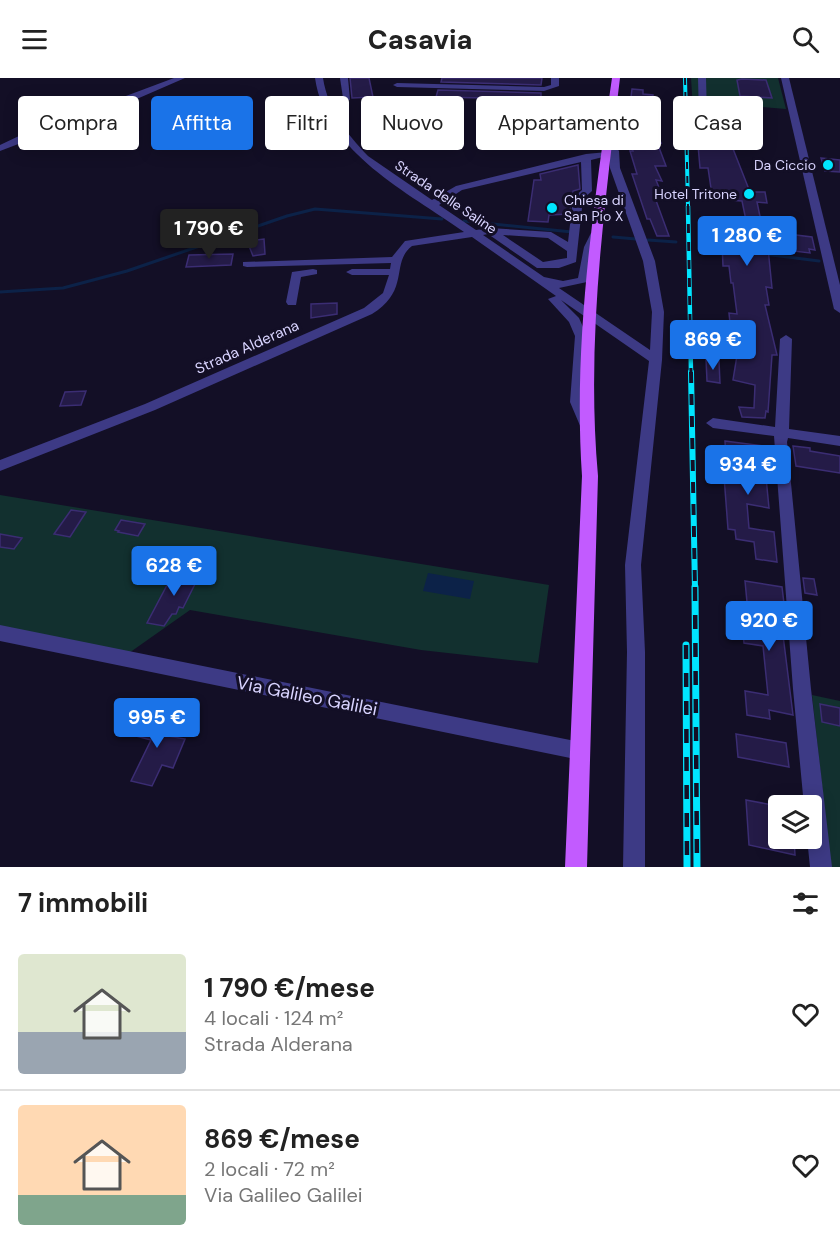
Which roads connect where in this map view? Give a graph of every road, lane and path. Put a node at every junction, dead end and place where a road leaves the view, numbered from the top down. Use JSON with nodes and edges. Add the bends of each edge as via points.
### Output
{"nodes":[{"id":1,"x":181,"y":78,"type":"edge"},
{"id":2,"x":319,"y":78,"type":"edge"},
{"id":3,"x":344,"y":78,"type":"edge"},
{"id":4,"x":508,"y":78,"type":"edge"},
{"id":5,"x":555,"y":78,"type":"edge"},
{"id":6,"x":616,"y":78,"type":"edge"},
{"id":7,"x":702,"y":78,"type":"edge"},
{"id":8,"x":785,"y":78,"type":"edge"},
{"id":9,"x":396,"y":81,"type":"edge"},
{"id":10,"x":508,"y":88,"type":"junction"},
{"id":11,"x":399,"y":94,"type":"dead end"},
{"id":12,"x":347,"y":96,"type":"edge"},
{"id":13,"x":613,"y":96,"type":"edge"},
{"id":14,"x":702,"y":96,"type":"edge"},
{"id":15,"x":0,"y":148,"type":"edge"},
{"id":16,"x":599,"y":150,"type":"edge"},
{"id":17,"x":605,"y":150,"type":"edge"},
{"id":18,"x":612,"y":150,"type":"edge"},
{"id":19,"x":585,"y":157,"type":"junction"},
{"id":20,"x":431,"y":205,"type":"junction"},
{"id":21,"x":490,"y":231,"type":"junction"},
{"id":22,"x":473,"y":234,"type":"junction"},
{"id":23,"x":595,"y":235,"type":"junction"},
{"id":24,"x":573,"y":250,"type":"junction"},
{"id":25,"x":247,"y":264,"type":"dead end"},
{"id":26,"x":395,"y":266,"type":"junction"},
{"id":27,"x":530,"y":273,"type":"junction"},
{"id":28,"x":292,"y":302,"type":"dead end"},
{"id":29,"x":840,"y":309,"type":"edge"},
{"id":30,"x":591,"y":316,"type":"junction"},
{"id":31,"x":786,"y":339,"type":"dead end"},
{"id":32,"x":656,"y":360,"type":"junction"},
{"id":33,"x":712,"y":423,"type":"dead end"},
{"id":34,"x":586,"y":425,"type":"junction"},
{"id":35,"x":782,"y":432,"type":"junction"},
{"id":36,"x":840,"y":441,"type":"edge"},
{"id":37,"x":0,"y":466,"type":"edge"},
{"id":38,"x":0,"y":633,"type":"edge"},
{"id":39,"x":580,"y":751,"type":"junction"},
{"id":40,"x":576,"y":867,"type":"edge"},
{"id":41,"x":634,"y":867,"type":"edge"},
{"id":42,"x":821,"y":867,"type":"edge"}],
"edges":[{"from":1,"to":15,"type":"street"},
{"from":2,"to":20,"type":"street","name":"Strada delle Saline","via":[[322,98],[347,141],[372,164]]},
{"from":3,"to":12,"type":"street"},
{"from":4,"to":10,"type":"street"},
{"from":5,"to":10,"type":"street","via":[[555,87],[551,88]]},
{"from":6,"to":13,"type":"main road"},
{"from":7,"to":14,"type":"street"},
{"from":8,"to":29,"type":"street"},
{"from":9,"to":10,"type":"street"},
{"from":9,"to":11,"type":"street"},
{"from":16,"to":19,"type":"street"},
{"from":17,"to":23,"type":"main road"},
{"from":18,"to":32,"type":"street","via":[[648,261],[658,312]]},
{"from":19,"to":20,"type":"street","via":[[459,188]]},
{"from":19,"to":24,"type":"street","via":[[587,191],[578,198]]},
{"from":20,"to":22,"type":"street","name":"Strada delle Saline"},
{"from":21,"to":22,"type":"street","name":"Strada Alderana"},
{"from":21,"to":24,"type":"street","name":"Strada Alderana","via":[[551,236]]},
{"from":21,"to":24,"type":"street","via":[[541,266],[572,260]]},
{"from":22,"to":26,"type":"street","name":"Strada Alderana","via":[[409,243],[403,246]]},
{"from":22,"to":27,"type":"street","name":"Strada delle Saline"},
{"from":23,"to":27,"type":"street","name":"Strada delle Saline","via":[[587,246],[583,280],[563,285]]},
{"from":23,"to":30,"type":"main road"},
{"from":25,"to":26,"type":"street"},
{"from":26,"to":28,"type":"street","via":[[301,272],[294,276]]},
{"from":26,"to":37,"type":"street","name":"Strada Alderana","via":[[389,293],[368,311],[150,407]]},
{"from":27,"to":30,"type":"street","name":"Strada delle Saline"},
{"from":27,"to":34,"type":"street","name":"Strada delle Saline","via":[[575,321],[581,336],[578,402]]},
{"from":30,"to":32,"type":"street"},
{"from":30,"to":34,"type":"main road"},
{"from":31,"to":35,"type":"street"},
{"from":32,"to":41,"type":"street","via":[[633,565]]},
{"from":33,"to":35,"type":"street"},
{"from":34,"to":39,"type":"main road","via":[[589,540]]},
{"from":35,"to":36,"type":"street"},
{"from":35,"to":42,"type":"street","via":[[802,689]]},
{"from":38,"to":39,"type":"street","name":"Via Galileo Galilei"},
{"from":39,"to":40,"type":"main road"}]}
